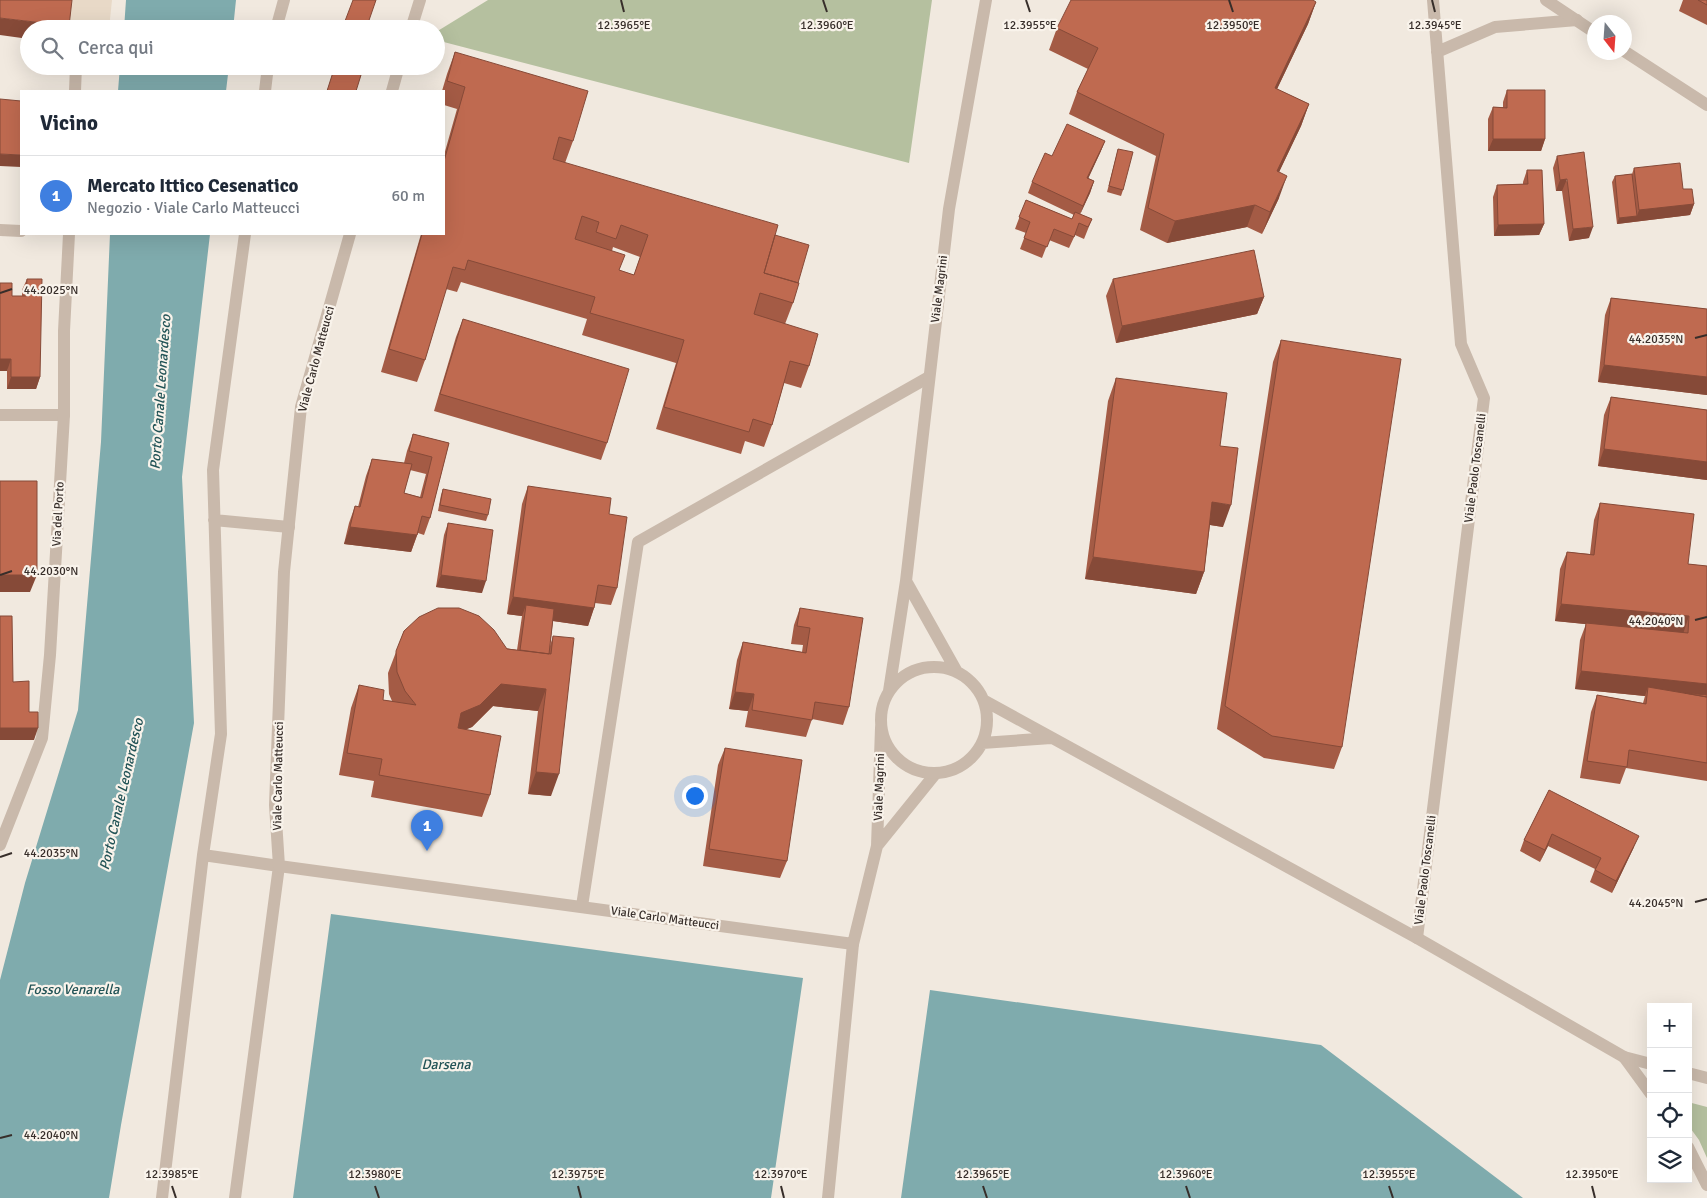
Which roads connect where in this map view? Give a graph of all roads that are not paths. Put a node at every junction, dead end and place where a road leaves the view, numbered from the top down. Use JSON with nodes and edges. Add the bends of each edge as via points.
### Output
{"nodes":[{"id":1,"x":284,"y":0,"type":"edge"},
{"id":2,"x":420,"y":0,"type":"edge"},
{"id":3,"x":986,"y":0,"type":"edge"},
{"id":4,"x":1433,"y":0,"type":"edge"},
{"id":5,"x":1546,"y":0,"type":"edge"},
{"id":6,"x":278,"y":20,"type":"edge"},
{"id":7,"x":414,"y":20,"type":"edge"},
{"id":8,"x":1577,"y":20,"type":"junction"},
{"id":9,"x":1587,"y":27,"type":"edge"},
{"id":10,"x":1437,"y":52,"type":"junction"},
{"id":11,"x":1632,"y":56,"type":"edge"},
{"id":12,"x":76,"y":75,"type":"edge"},
{"id":13,"x":267,"y":75,"type":"edge"},
{"id":14,"x":396,"y":75,"type":"edge"},
{"id":15,"x":75,"y":90,"type":"edge"},
{"id":16,"x":265,"y":90,"type":"edge"},
{"id":17,"x":392,"y":90,"type":"edge"},
{"id":18,"x":1707,"y":105,"type":"edge"},
{"id":19,"x":0,"y":230,"type":"edge"},
{"id":20,"x":20,"y":231,"type":"edge"},
{"id":21,"x":69,"y":235,"type":"edge"},
{"id":22,"x":245,"y":235,"type":"edge"},
{"id":23,"x":350,"y":235,"type":"edge"},
{"id":24,"x":929,"y":377,"type":"junction"},
{"id":25,"x":0,"y":415,"type":"edge"},
{"id":26,"x":64,"y":416,"type":"junction"},
{"id":27,"x":214,"y":520,"type":"junction"},
{"id":28,"x":289,"y":527,"type":"junction"},
{"id":29,"x":906,"y":581,"type":"junction"},
{"id":30,"x":957,"y":672,"type":"junction"},
{"id":31,"x":890,"y":691,"type":"junction"},
{"id":32,"x":984,"y":700,"type":"junction"},
{"id":33,"x":881,"y":728,"type":"junction"},
{"id":34,"x":1051,"y":738,"type":"junction"},
{"id":35,"x":982,"y":743,"type":"junction"},
{"id":36,"x":936,"y":773,"type":"junction"},
{"id":37,"x":0,"y":845,"type":"edge"},
{"id":38,"x":877,"y":846,"type":"junction"},
{"id":39,"x":203,"y":855,"type":"junction"},
{"id":40,"x":279,"y":866,"type":"junction"},
{"id":41,"x":582,"y":906,"type":"junction"},
{"id":42,"x":1417,"y":938,"type":"junction"},
{"id":43,"x":853,"y":944,"type":"junction"},
{"id":44,"x":1624,"y":1058,"type":"junction"},
{"id":45,"x":1647,"y":1063,"type":"edge"},
{"id":46,"x":1692,"y":1074,"type":"edge"},
{"id":47,"x":1707,"y":1078,"type":"edge"},
{"id":48,"x":1650,"y":1093,"type":"edge"},
{"id":49,"x":1692,"y":1155,"type":"edge"},
{"id":50,"x":1707,"y":1185,"type":"edge"},
{"id":51,"x":162,"y":1198,"type":"edge"},
{"id":52,"x":235,"y":1198,"type":"edge"},
{"id":53,"x":828,"y":1198,"type":"edge"}],
"edges":[{"from":1,"to":6,"type":"street"},
{"from":2,"to":7,"type":"street"},
{"from":3,"to":24,"type":"street","name":"Viale Magrini","via":[[949,208]]},
{"from":4,"to":10,"type":"street","name":"Viale Paolo Toscanelli"},
{"from":5,"to":8,"type":"street"},
{"from":8,"to":9,"type":"street"},
{"from":8,"to":10,"type":"street","via":[[1495,27]]},
{"from":10,"to":42,"type":"street","name":"Viale Paolo Toscanelli","via":[[1462,344],[1484,398]]},
{"from":11,"to":18,"type":"street"},
{"from":12,"to":15,"type":"street"},
{"from":13,"to":16,"type":"street"},
{"from":14,"to":17,"type":"street"},
{"from":19,"to":20,"type":"street"},
{"from":21,"to":26,"type":"street","name":"Via del Porto"},
{"from":22,"to":27,"type":"street","via":[[212,470]]},
{"from":23,"to":28,"type":"street","name":"Viale Carlo Matteucci","via":[[302,407]]},
{"from":24,"to":29,"type":"street","name":"Viale Magrini"},
{"from":24,"to":41,"type":"street","via":[[638,542]]},
{"from":25,"to":26,"type":"street"},
{"from":26,"to":37,"type":"street","name":"Via del Porto","via":[[42,738]]},
{"from":27,"to":28,"type":"street"},
{"from":27,"to":39,"type":"street","via":[[220,734]]},
{"from":28,"to":40,"type":"street","name":"Viale Carlo Matteucci","via":[[284,572],[275,805]]},
{"from":29,"to":30,"type":"street"},
{"from":29,"to":31,"type":"street","name":"Viale Magrini"},
{"from":30,"to":31,"type":"street","via":[[934,666],[917,669],[901,678]]},
{"from":30,"to":32,"type":"street","via":[[977,687]]},
{"from":31,"to":33,"type":"street","via":[[884,702]]},
{"from":32,"to":34,"type":"street"},
{"from":32,"to":35,"type":"street","via":[[988,715]]},
{"from":33,"to":36,"type":"street","via":[[890,749],[907,766]]},
{"from":33,"to":38,"type":"street","name":"Viale Magrini"},
{"from":34,"to":35,"type":"street"},
{"from":34,"to":42,"type":"street"},
{"from":35,"to":36,"type":"street","via":[[964,764]]},
{"from":36,"to":38,"type":"street","name":"Viale Magrini"},
{"from":38,"to":43,"type":"street","name":"Viale Magrini"},
{"from":39,"to":40,"type":"street"},
{"from":39,"to":51,"type":"street"},
{"from":40,"to":41,"type":"street","name":"Viale Carlo Matteucci"},
{"from":40,"to":52,"type":"street"},
{"from":41,"to":43,"type":"street","name":"Viale Carlo Matteucci"},
{"from":42,"to":44,"type":"street"},
{"from":43,"to":53,"type":"street","name":"Viale Magrini"},
{"from":44,"to":45,"type":"street"},
{"from":44,"to":48,"type":"street"},
{"from":46,"to":47,"type":"street"},
{"from":49,"to":50,"type":"street"}]}
